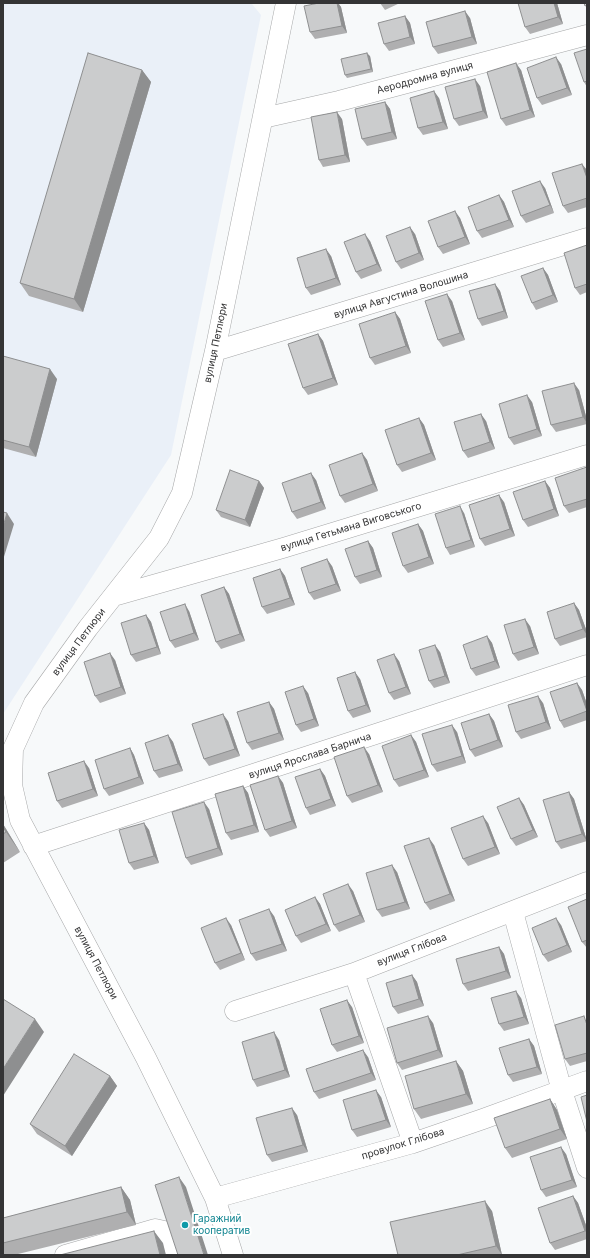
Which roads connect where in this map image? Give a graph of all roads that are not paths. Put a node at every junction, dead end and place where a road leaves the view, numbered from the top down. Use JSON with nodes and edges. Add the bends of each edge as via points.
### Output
{"nodes":[{"id":1,"x":286,"y":3,"type":"edge"},
{"id":2,"x":587,"y":35,"type":"edge"},
{"id":3,"x":262,"y":118,"type":"junction"},
{"id":4,"x":587,"y":238,"type":"edge"},
{"id":5,"x":215,"y":351,"type":"junction"},
{"id":6,"x":587,"y":455,"type":"edge"},
{"id":7,"x":114,"y":596,"type":"junction"},
{"id":8,"x":587,"y":665,"type":"edge"},
{"id":9,"x":33,"y":846,"type":"junction"},
{"id":10,"x":587,"y":882,"type":"edge"},
{"id":11,"x":513,"y":912,"type":"junction"},
{"id":12,"x":354,"y":973,"type":"junction"},
{"id":13,"x":234,"y":1011,"type":"dead end"},
{"id":14,"x":587,"y":1081,"type":"edge"},
{"id":15,"x":562,"y":1091,"type":"junction"},
{"id":16,"x":412,"y":1143,"type":"junction"},
{"id":17,"x":587,"y":1168,"type":"edge"},
{"id":18,"x":215,"y":1198,"type":"junction"},
{"id":19,"x":65,"y":1255,"type":"edge"},
{"id":20,"x":172,"y":1255,"type":"edge"},
{"id":21,"x":233,"y":1255,"type":"edge"}],
"edges":[{"from":1,"to":3,"type":"street","name":"вулиця Петлюри"},
{"from":2,"to":3,"type":"street","name":"Аеродромна вулиця","via":[[339,101]]},
{"from":3,"to":5,"type":"street","name":"вулиця Петлюри"},
{"from":4,"to":5,"type":"street","name":"вулиця Августина Волошина"},
{"from":5,"to":7,"type":"street","name":"вулиця Петлюри","via":[[182,493],[159,538]]},
{"from":6,"to":7,"type":"street","name":"вулиця Гетьмана Виговського","via":[[283,548]]},
{"from":7,"to":9,"type":"street","name":"вулиця Петлюри","via":[[34,703],[13,749],[12,785],[20,820]]},
{"from":8,"to":9,"type":"street","name":"вулиця Ярослава Барнича"},
{"from":9,"to":18,"type":"street","name":"вулиця Петлюри","via":[[146,1058]]},
{"from":10,"to":11,"type":"street","name":"вулиця Глібова"},
{"from":11,"to":12,"type":"street","name":"вулиця Глібова"},
{"from":11,"to":15,"type":"street"},
{"from":12,"to":13,"type":"street","name":"вулиця Глібова"},
{"from":12,"to":16,"type":"street"},
{"from":14,"to":15,"type":"street","name":"провулок Глібова"},
{"from":15,"to":16,"type":"street","name":"провулок Глібова"},
{"from":15,"to":17,"type":"street"},
{"from":16,"to":18,"type":"street","name":"провулок Глібова"},
{"from":18,"to":21,"type":"street","name":"вулиця Петлюри"},
{"from":19,"to":20,"type":"street","via":[[155,1229],[164,1231]]}]}
